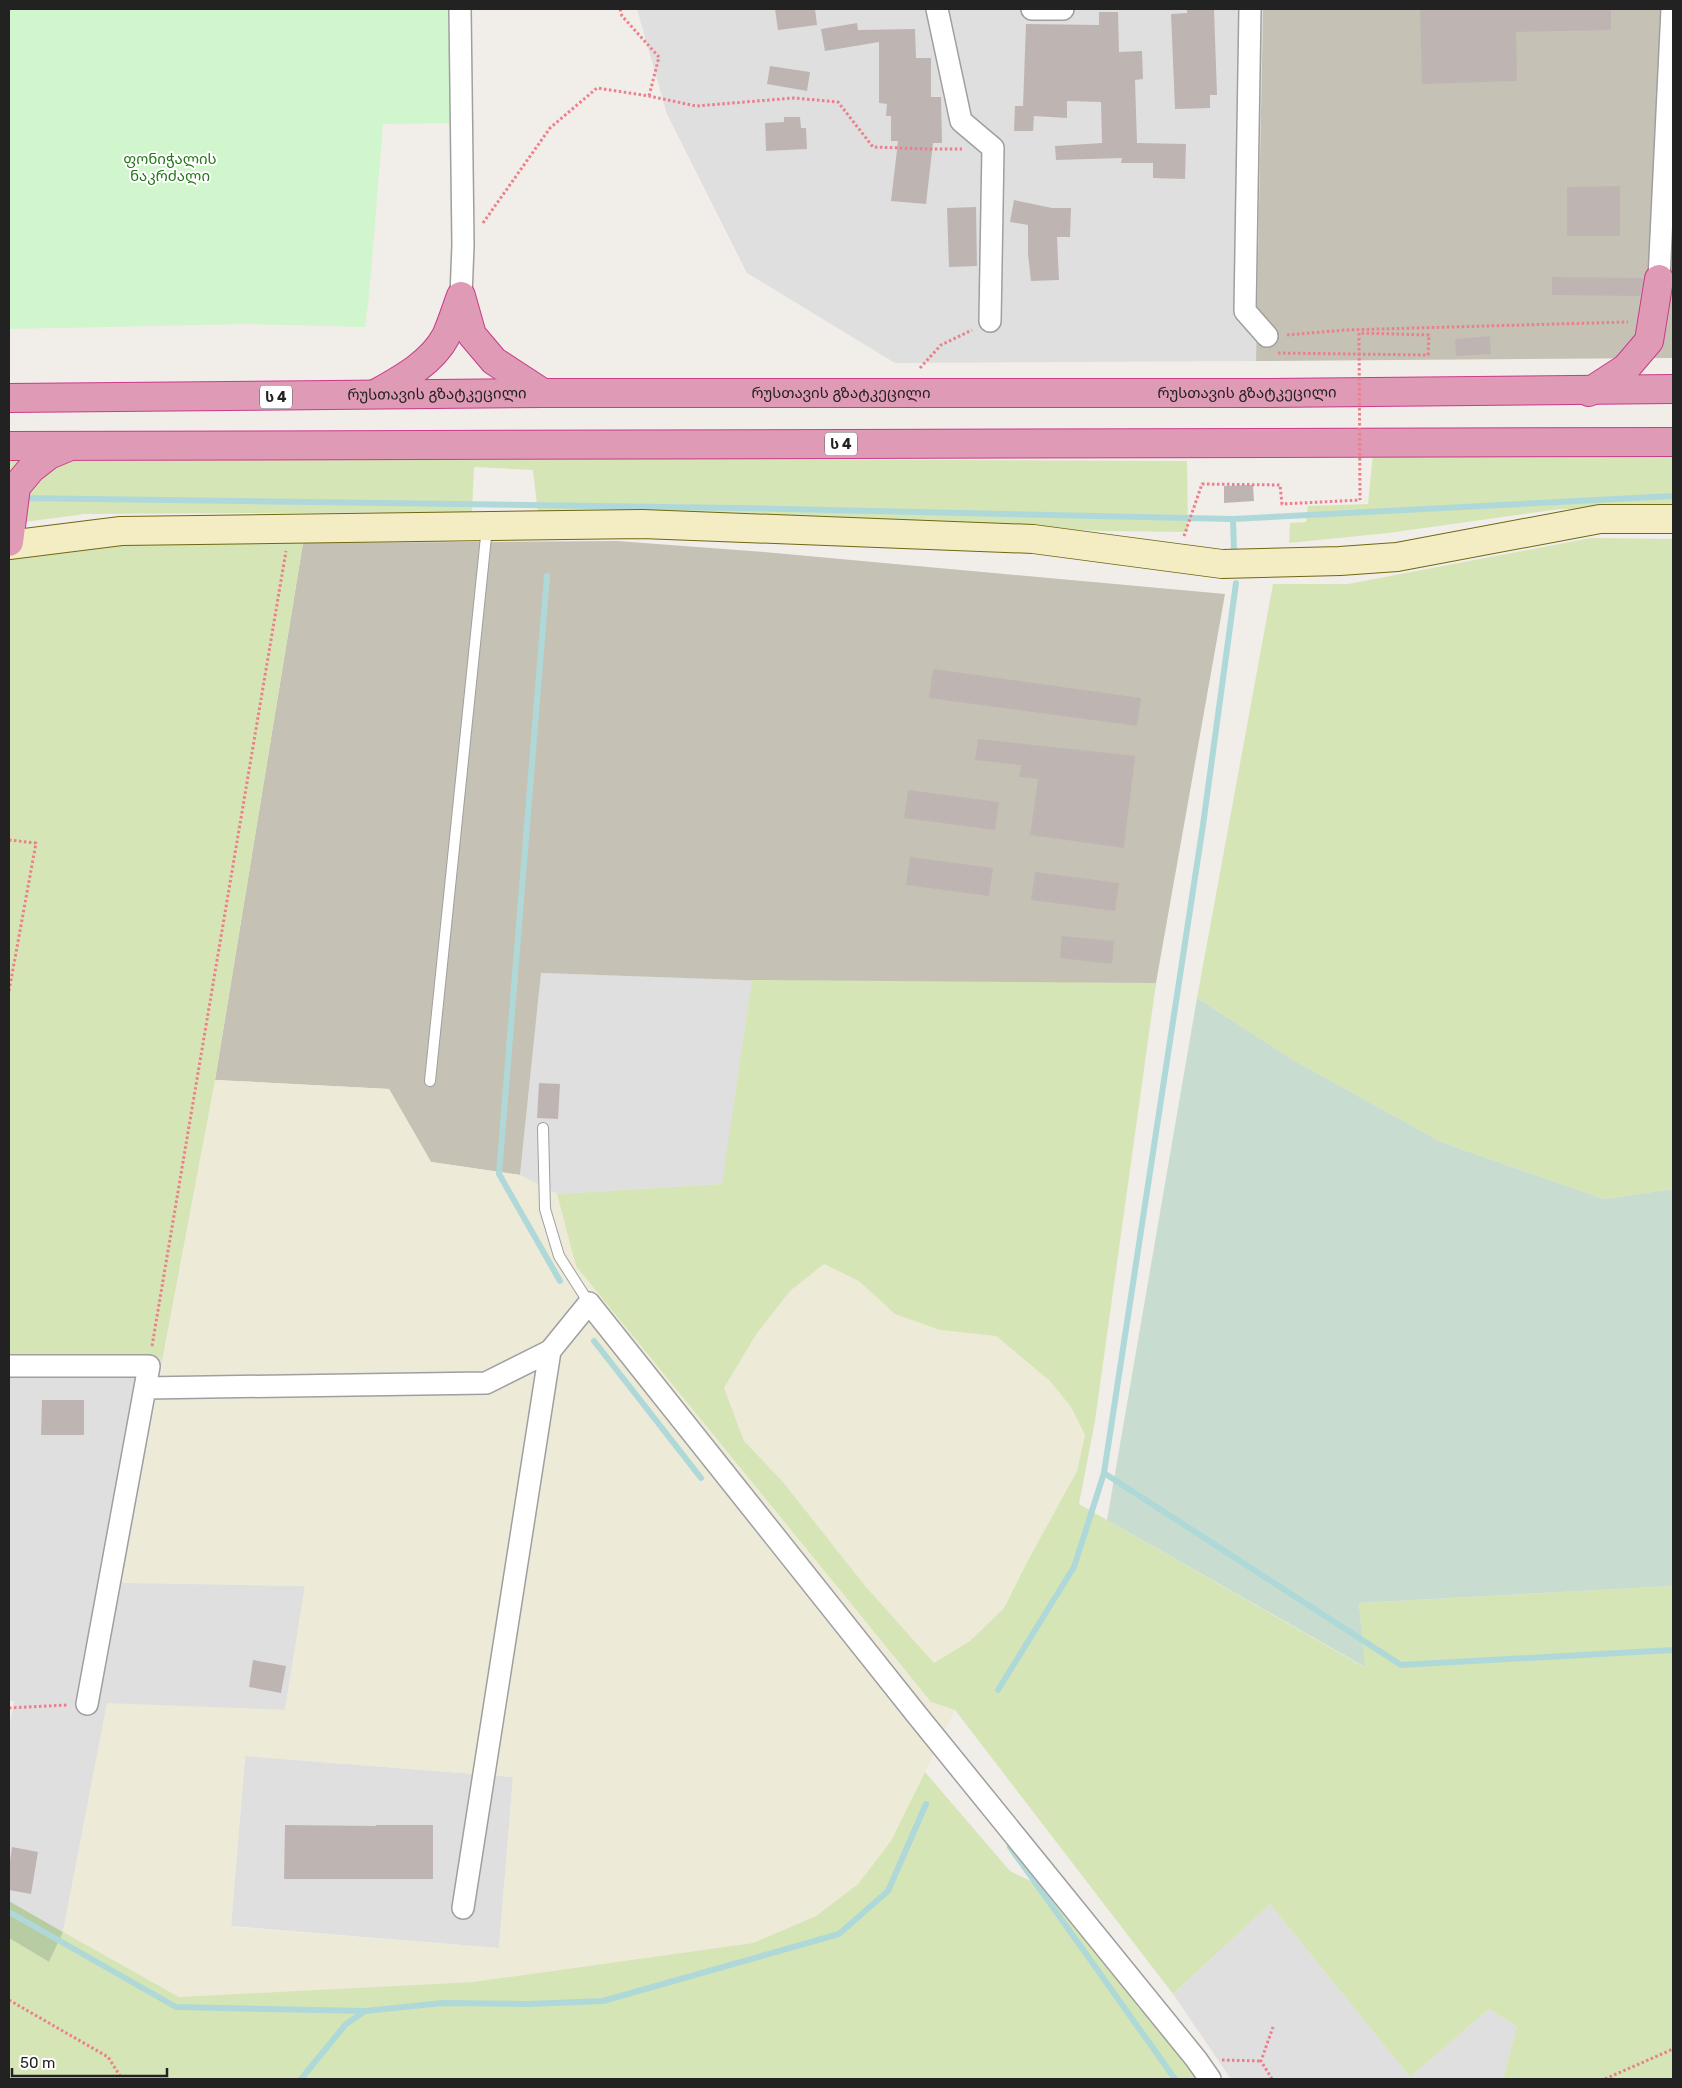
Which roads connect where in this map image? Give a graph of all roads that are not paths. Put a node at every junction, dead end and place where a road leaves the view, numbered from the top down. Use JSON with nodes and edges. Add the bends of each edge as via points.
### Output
{"nodes":[{"id":1,"x":460,"y":9,"type":"edge"},
{"id":2,"x":937,"y":9,"type":"edge"},
{"id":3,"x":1032,"y":9,"type":"edge"},
{"id":4,"x":1063,"y":9,"type":"edge"},
{"id":5,"x":1250,"y":9,"type":"edge"},
{"id":6,"x":1672,"y":9,"type":"edge"},
{"id":7,"x":1659,"y":279,"type":"joint"},
{"id":8,"x":461,"y":296,"type":"junction"},
{"id":9,"x":1663,"y":317,"type":"edge"},
{"id":10,"x":990,"y":321,"type":"road end"},
{"id":11,"x":1267,"y":336,"type":"road end"},
{"id":12,"x":1673,"y":390,"type":"edge"},
{"id":13,"x":1589,"y":392,"type":"junction"},
{"id":14,"x":543,"y":393,"type":"junction"},
{"id":15,"x":372,"y":396,"type":"junction"},
{"id":16,"x":9,"y":398,"type":"edge"},
{"id":17,"x":1673,"y":442,"type":"edge"},
{"id":18,"x":9,"y":446,"type":"edge"},
{"id":19,"x":70,"y":446,"type":"junction"},
{"id":20,"x":12,"y":482,"type":"edge"},
{"id":21,"x":1673,"y":519,"type":"edge"},
{"id":22,"x":487,"y":526,"type":"junction"},
{"id":23,"x":10,"y":536,"type":"edge"},
{"id":24,"x":430,"y":1081,"type":"dead end"},
{"id":25,"x":543,"y":1128,"type":"dead end"},
{"id":26,"x":589,"y":1303,"type":"junction"},
{"id":27,"x":550,"y":1351,"type":"junction"},
{"id":28,"x":9,"y":1366,"type":"edge"},
{"id":29,"x":146,"y":1388,"type":"junction"},
{"id":30,"x":87,"y":1704,"type":"road end"},
{"id":31,"x":463,"y":1908,"type":"dead end"},
{"id":32,"x":1210,"y":2079,"type":"edge"}],
"edges":[{"from":1,"to":8,"type":"street"},
{"from":2,"to":10,"type":"street","via":[[961,121],[993,148]]},
{"from":3,"to":4,"type":"street"},
{"from":5,"to":11,"type":"street","via":[[1245,310]]},
{"from":6,"to":7,"type":"street"},
{"from":7,"to":9,"type":"highway"},
{"from":8,"to":14,"type":"highway","via":[[472,335],[494,361]]},
{"from":8,"to":15,"type":"highway","via":[[445,338],[427,360]]},
{"from":9,"to":13,"type":"highway","via":[[1626,368]]},
{"from":12,"to":13,"type":"highway","name":"რუსთავის გზატკეცილი","number":"ს 4"},
{"from":13,"to":14,"type":"highway","name":"რუსთავის გზატკეცილი","number":"ს 4"},
{"from":14,"to":15,"type":"highway","name":"რუსთავის გზატკეცილი","number":"ს 4"},
{"from":15,"to":16,"type":"highway","name":"რუსთავის გზატკეცილი","number":"ს 4"},
{"from":17,"to":19,"type":"highway","number":"ს 4"},
{"from":18,"to":19,"type":"highway","number":"ს 4"},
{"from":19,"to":20,"type":"highway","via":[[49,455]]},
{"from":20,"to":23,"type":"highway"},
{"from":21,"to":22,"type":"street","via":[[1600,519],[1397,557],[1340,562],[1222,564],[1033,539],[642,524]]},
{"from":22,"to":23,"type":"street","via":[[121,530]]},
{"from":22,"to":24,"type":"lane"},
{"from":25,"to":26,"type":"lane","via":[[545,1210],[559,1256]]},
{"from":26,"to":27,"type":"street"},
{"from":26,"to":32,"type":"street"},
{"from":27,"to":29,"type":"street","via":[[486,1383]]},
{"from":27,"to":31,"type":"street"},
{"from":28,"to":29,"type":"street","via":[[149,1366]]},
{"from":29,"to":30,"type":"street"}]}
